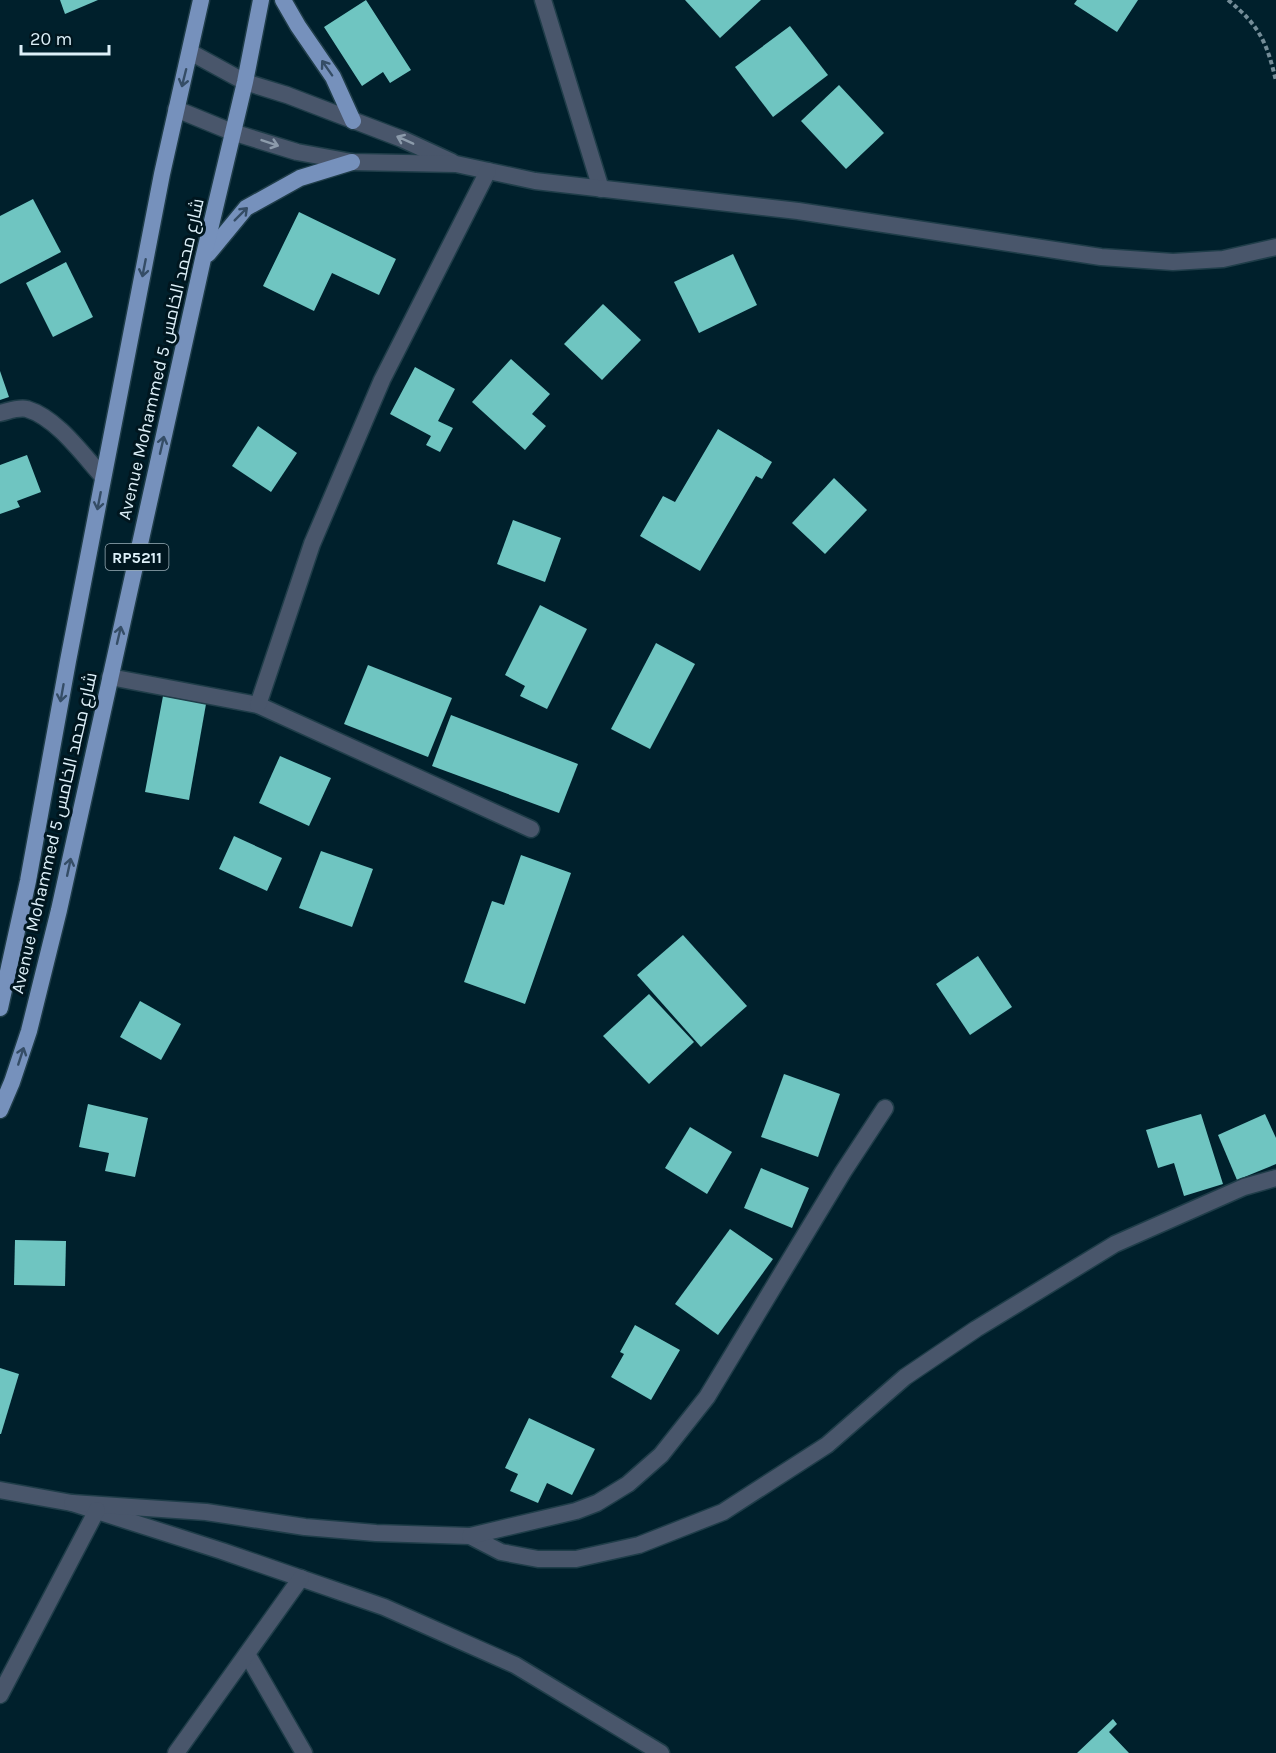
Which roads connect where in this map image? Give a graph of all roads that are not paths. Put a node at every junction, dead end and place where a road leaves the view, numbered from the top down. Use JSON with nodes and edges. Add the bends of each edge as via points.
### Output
{"nodes":[{"id":1,"x":201,"y":0,"type":"edge"},
{"id":2,"x":261,"y":0,"type":"edge"},
{"id":3,"x":283,"y":0,"type":"edge"},
{"id":4,"x":543,"y":0,"type":"edge"},
{"id":5,"x":190,"y":52,"type":"junction"},
{"id":6,"x":245,"y":82,"type":"junction"},
{"id":7,"x":176,"y":109,"type":"junction"},
{"id":8,"x":353,"y":121,"type":"junction"},
{"id":9,"x":232,"y":132,"type":"junction"},
{"id":10,"x":352,"y":162,"type":"junction"},
{"id":11,"x":456,"y":164,"type":"junction"},
{"id":12,"x":488,"y":171,"type":"junction"},
{"id":13,"x":602,"y":189,"type":"junction"},
{"id":14,"x":1276,"y":248,"type":"edge"},
{"id":15,"x":203,"y":259,"type":"junction"},
{"id":16,"x":0,"y":413,"type":"edge"},
{"id":17,"x":103,"y":477,"type":"junction"},
{"id":18,"x":110,"y":677,"type":"junction"},
{"id":19,"x":258,"y":705,"type":"junction"},
{"id":20,"x":531,"y":829,"type":"dead end"},
{"id":21,"x":0,"y":1008,"type":"edge"},
{"id":22,"x":885,"y":1108,"type":"dead end"},
{"id":23,"x":0,"y":1110,"type":"edge"},
{"id":24,"x":1276,"y":1178,"type":"edge"},
{"id":25,"x":0,"y":1490,"type":"edge"},
{"id":26,"x":72,"y":1503,"type":"junction"},
{"id":27,"x":97,"y":1510,"type":"junction"},
{"id":28,"x":471,"y":1536,"type":"junction"},
{"id":29,"x":301,"y":1578,"type":"junction"},
{"id":30,"x":247,"y":1654,"type":"junction"},
{"id":31,"x":0,"y":1695,"type":"edge"},
{"id":32,"x":176,"y":1753,"type":"edge"},
{"id":33,"x":304,"y":1753,"type":"edge"},
{"id":34,"x":661,"y":1753,"type":"edge"}],
"edges":[{"from":1,"to":5,"type":"main road","name":"Avenue Mohammed 5 شارع محمد الخامس","number":"RP5211"},
{"from":2,"to":6,"type":"main road","name":"Avenue Mohammed 5 شارع محمد الخامس","number":"RP5211"},
{"from":8,"to":3,"type":"main road","one_way":true,"via":[[333,77]]},
{"from":4,"to":13,"type":"street"},
{"from":5,"to":6,"type":"street"},
{"from":5,"to":7,"type":"main road","name":"Avenue Mohammed 5 شارع محمد الخامس","number":"RP5211","one_way":true},
{"from":6,"to":8,"type":"street"},
{"from":6,"to":9,"type":"main road","name":"Avenue Mohammed 5 شارع محمد الخامس","number":"RP5211"},
{"from":7,"to":9,"type":"street"},
{"from":7,"to":17,"type":"main road","name":"Avenue Mohammed 5 شارع محمد الخامس","number":"RP5211","one_way":true},
{"from":11,"to":8,"type":"street","one_way":true},
{"from":9,"to":10,"type":"street","one_way":true,"via":[[297,152]]},
{"from":9,"to":15,"type":"main road","name":"Avenue Mohammed 5 شارع محمد الخامس","number":"RP5211"},
{"from":10,"to":11,"type":"street"},
{"from":15,"to":10,"type":"main road","one_way":true,"via":[[246,208],[300,178]]},
{"from":11,"to":12,"type":"street"},
{"from":12,"to":13,"type":"street"},
{"from":12,"to":19,"type":"street","via":[[382,380],[312,544]]},
{"from":13,"to":14,"type":"street","via":[[798,211],[1101,257],[1173,262],[1223,260]]},
{"from":18,"to":15,"type":"main road","name":"Avenue Mohammed 5 شارع محمد الخامس","number":"RP5211","one_way":true},
{"from":16,"to":17,"type":"street","via":[[27,409],[53,423]]},
{"from":17,"to":21,"type":"main road","name":"Avenue Mohammed 5 شارع محمد الخامس","number":"RP5211","one_way":true,"via":[[28,881]]},
{"from":18,"to":19,"type":"street"},
{"from":23,"to":18,"type":"main road","name":"Avenue Mohammed 5 شارع محمد الخامس","number":"RP5211","one_way":true,"via":[[29,1031],[60,910]]},
{"from":19,"to":20,"type":"street"},
{"from":22,"to":28,"type":"street","via":[[707,1397],[661,1455],[628,1484],[597,1503]]},
{"from":24,"to":28,"type":"street","via":[[1244,1187],[1115,1244],[1037,1291],[905,1377],[827,1445],[723,1512],[639,1545],[576,1559],[538,1559],[501,1552]]},
{"from":25,"to":26,"type":"street"},
{"from":26,"to":27,"type":"street"},
{"from":26,"to":28,"type":"street","via":[[206,1512],[376,1533]]},
{"from":27,"to":29,"type":"street"},
{"from":27,"to":31,"type":"street"},
{"from":29,"to":30,"type":"street"},
{"from":29,"to":34,"type":"street","via":[[384,1607],[515,1665]]},
{"from":30,"to":32,"type":"street"},
{"from":30,"to":33,"type":"street"}]}
